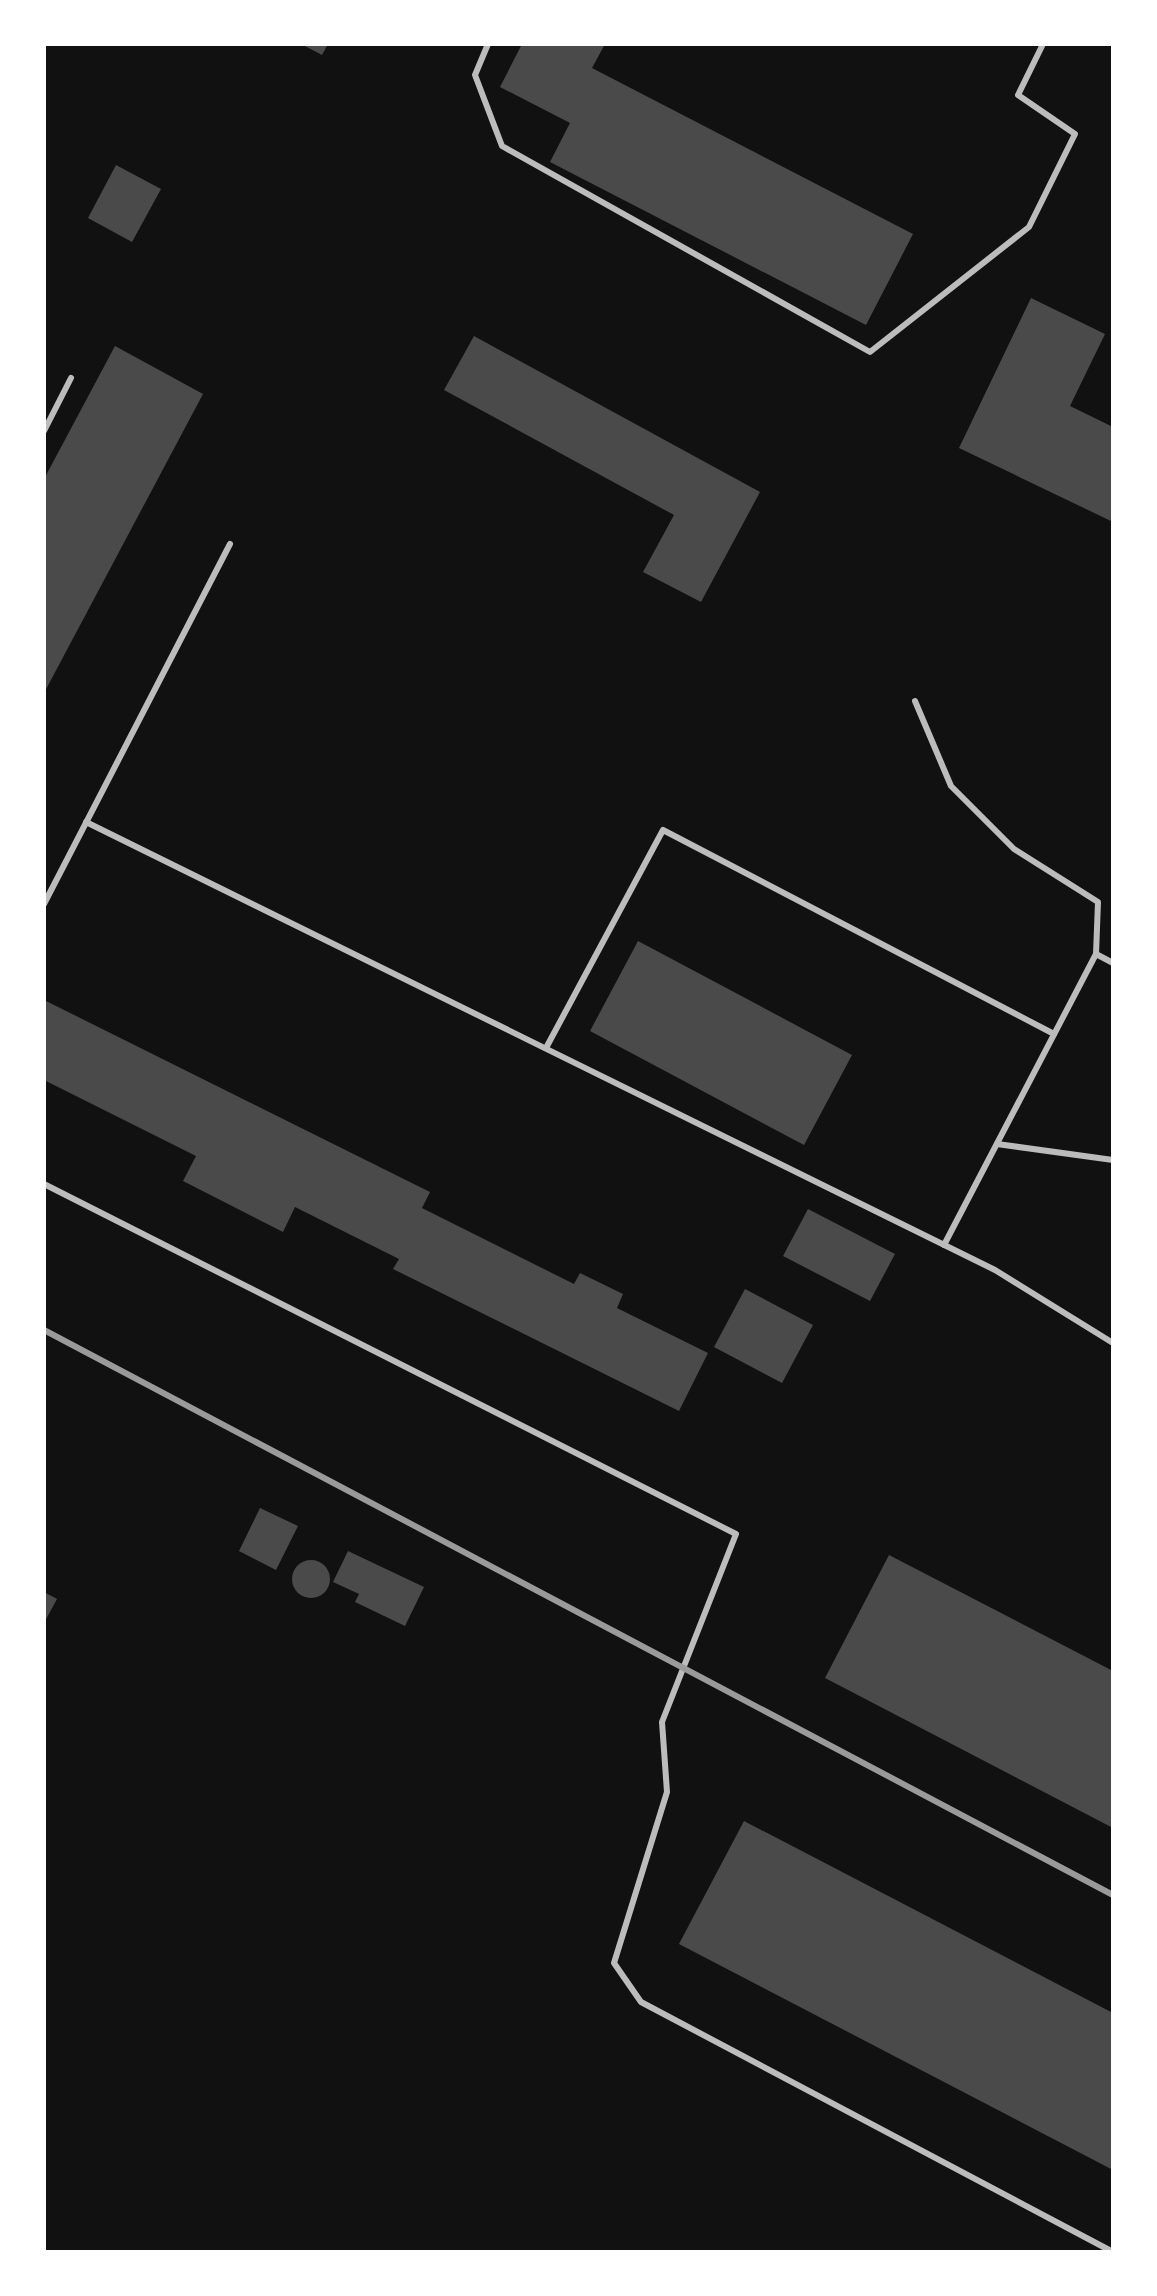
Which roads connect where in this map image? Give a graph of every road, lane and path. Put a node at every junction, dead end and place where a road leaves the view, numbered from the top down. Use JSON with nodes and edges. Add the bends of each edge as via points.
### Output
{"nodes":[{"id":1,"x":488,"y":44,"type":"edge"},
{"id":2,"x":1043,"y":44,"type":"edge"},
{"id":3,"x":71,"y":378,"type":"dead end"},
{"id":4,"x":44,"y":431,"type":"edge"},
{"id":5,"x":230,"y":544,"type":"dead end"},
{"id":6,"x":915,"y":701,"type":"dead end"},
{"id":7,"x":86,"y":822,"type":"junction"},
{"id":8,"x":44,"y":904,"type":"edge"},
{"id":9,"x":1096,"y":954,"type":"junction"},
{"id":10,"x":1113,"y":963,"type":"edge"},
{"id":11,"x":1054,"y":1034,"type":"junction"},
{"id":12,"x":546,"y":1048,"type":"junction"},
{"id":13,"x":997,"y":1144,"type":"junction"},
{"id":14,"x":1113,"y":1160,"type":"edge"},
{"id":15,"x":44,"y":1184,"type":"edge"},
{"id":16,"x":944,"y":1245,"type":"junction"},
{"id":17,"x":1113,"y":1343,"type":"edge"},
{"id":18,"x":1113,"y":2252,"type":"edge"}],
"edges":[{"from":1,"to":2,"type":"lane","via":[[475,75],[502,146],[870,352],[1029,227],[1075,134],[1018,95]]},
{"from":3,"to":4,"type":"lane"},
{"from":5,"to":7,"type":"lane"},
{"from":6,"to":9,"type":"lane","via":[[951,786],[1014,849],[1098,902]]},
{"from":7,"to":8,"type":"lane"},
{"from":7,"to":12,"type":"lane"},
{"from":9,"to":10,"type":"lane"},
{"from":9,"to":11,"type":"lane"},
{"from":11,"to":12,"type":"lane","via":[[663,830]]},
{"from":11,"to":13,"type":"lane"},
{"from":12,"to":16,"type":"lane"},
{"from":13,"to":14,"type":"lane"},
{"from":13,"to":16,"type":"lane"},
{"from":15,"to":18,"type":"lane","via":[[736,1534],[662,1722],[667,1792],[614,1963],[641,2002]]},
{"from":16,"to":17,"type":"lane"}]}
